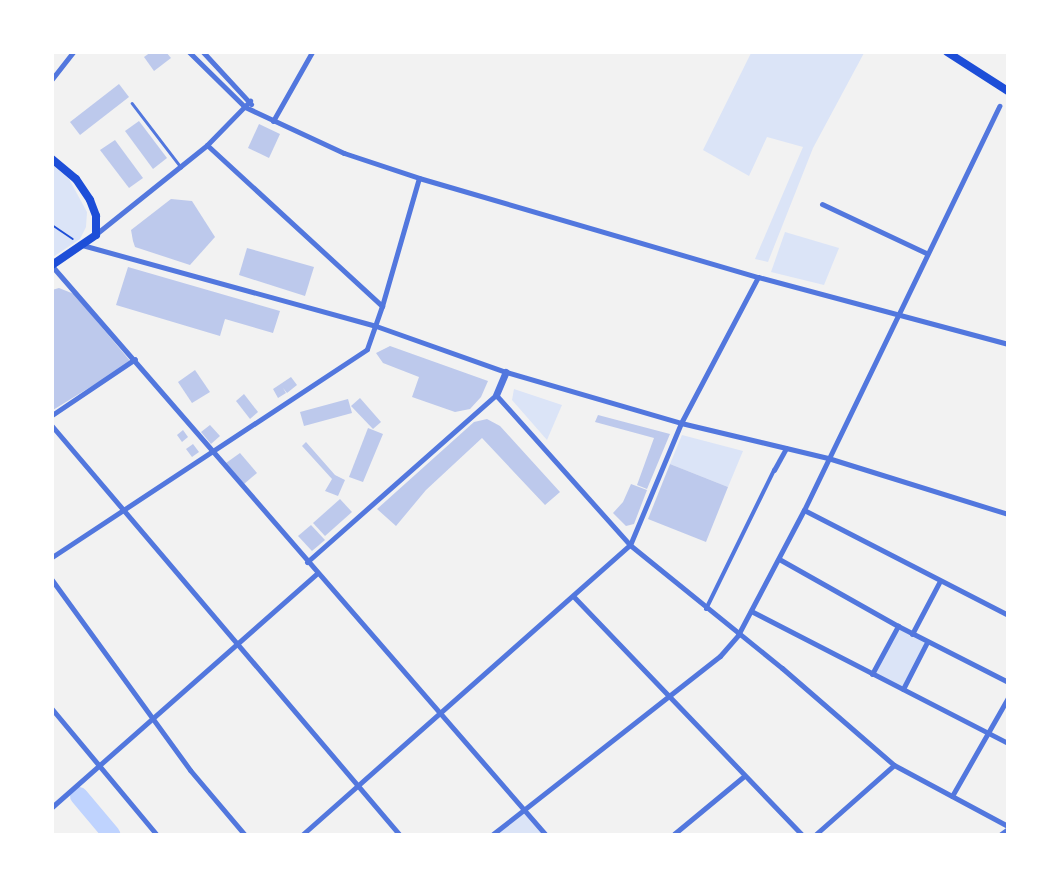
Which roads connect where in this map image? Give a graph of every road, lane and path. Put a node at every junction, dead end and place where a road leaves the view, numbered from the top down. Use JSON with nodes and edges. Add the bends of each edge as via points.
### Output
{"nodes":[{"id":1,"x":73,"y":52,"type":"edge"},
{"id":2,"x":189,"y":52,"type":"edge"},
{"id":3,"x":203,"y":52,"type":"edge"},
{"id":4,"x":312,"y":52,"type":"edge"},
{"id":5,"x":947,"y":52,"type":"edge"},
{"id":6,"x":52,"y":79,"type":"edge"},
{"id":7,"x":1008,"y":91,"type":"edge"},
{"id":8,"x":250,"y":101,"type":"junction"},
{"id":9,"x":132,"y":103,"type":"dead end"},
{"id":10,"x":999,"y":106,"type":"dead end"},
{"id":11,"x":245,"y":107,"type":"junction"},
{"id":12,"x":253,"y":109,"type":"junction"},
{"id":13,"x":273,"y":121,"type":"junction"},
{"id":14,"x":207,"y":146,"type":"junction"},
{"id":15,"x":52,"y":158,"type":"edge"},
{"id":16,"x":181,"y":168,"type":"junction"},
{"id":17,"x":419,"y":178,"type":"junction"},
{"id":18,"x":822,"y":204,"type":"dead end"},
{"id":19,"x":52,"y":225,"type":"edge"},
{"id":20,"x":96,"y":235,"type":"junction"},
{"id":21,"x":82,"y":245,"type":"junction"},
{"id":22,"x":926,"y":253,"type":"junction"},
{"id":23,"x":52,"y":266,"type":"edge"},
{"id":24,"x":758,"y":277,"type":"junction"},
{"id":25,"x":382,"y":306,"type":"junction"},
{"id":26,"x":897,"y":314,"type":"junction"},
{"id":27,"x":376,"y":326,"type":"junction"},
{"id":28,"x":1008,"y":344,"type":"edge"},
{"id":29,"x":135,"y":359,"type":"junction"},
{"id":30,"x":506,"y":372,"type":"junction"},
{"id":31,"x":496,"y":395,"type":"junction"},
{"id":32,"x":52,"y":415,"type":"edge"},
{"id":33,"x":681,"y":423,"type":"junction"},
{"id":34,"x":52,"y":426,"type":"edge"},
{"id":35,"x":786,"y":448,"type":"junction"},
{"id":36,"x":211,"y":449,"type":"junction"},
{"id":37,"x":828,"y":458,"type":"junction"},
{"id":38,"x":774,"y":470,"type":"joint"},
{"id":39,"x":804,"y":510,"type":"junction"},
{"id":40,"x":122,"y":511,"type":"junction"},
{"id":41,"x":1008,"y":514,"type":"edge"},
{"id":42,"x":630,"y":545,"type":"junction"},
{"id":43,"x":52,"y":557,"type":"edge"},
{"id":44,"x":778,"y":559,"type":"junction"},
{"id":45,"x":307,"y":562,"type":"junction"},
{"id":46,"x":317,"y":573,"type":"junction"},
{"id":47,"x":52,"y":580,"type":"edge"},
{"id":48,"x":940,"y":580,"type":"junction"},
{"id":49,"x":574,"y":597,"type":"junction"},
{"id":50,"x":706,"y":609,"type":"junction"},
{"id":51,"x":751,"y":611,"type":"junction"},
{"id":52,"x":1008,"y":615,"type":"edge"},
{"id":53,"x":898,"y":626,"type":"junction"},
{"id":54,"x":912,"y":634,"type":"junction"},
{"id":55,"x":738,"y":635,"type":"junction"},
{"id":56,"x":927,"y":642,"type":"junction"},
{"id":57,"x":238,"y":644,"type":"junction"},
{"id":58,"x":872,"y":674,"type":"junction"},
{"id":59,"x":1008,"y":682,"type":"edge"},
{"id":60,"x":902,"y":689,"type":"junction"},
{"id":61,"x":666,"y":696,"type":"junction"},
{"id":62,"x":1008,"y":698,"type":"edge"},
{"id":63,"x":52,"y":709,"type":"edge"},
{"id":64,"x":440,"y":714,"type":"junction"},
{"id":65,"x":154,"y":718,"type":"junction"},
{"id":66,"x":988,"y":733,"type":"junction"},
{"id":67,"x":1008,"y":743,"type":"edge"},
{"id":68,"x":894,"y":765,"type":"junction"},
{"id":69,"x":99,"y":767,"type":"junction"},
{"id":70,"x":744,"y":776,"type":"junction"},
{"id":71,"x":360,"y":787,"type":"junction"},
{"id":72,"x":952,"y":796,"type":"junction"},
{"id":73,"x":52,"y":807,"type":"edge"},
{"id":74,"x":524,"y":810,"type":"junction"},
{"id":75,"x":1008,"y":827,"type":"edge"},
{"id":76,"x":156,"y":834,"type":"edge"},
{"id":77,"x":244,"y":834,"type":"edge"},
{"id":78,"x":303,"y":834,"type":"edge"},
{"id":79,"x":399,"y":834,"type":"edge"},
{"id":80,"x":493,"y":834,"type":"edge"},
{"id":81,"x":544,"y":834,"type":"edge"},
{"id":82,"x":674,"y":834,"type":"edge"},
{"id":83,"x":801,"y":834,"type":"edge"},
{"id":84,"x":816,"y":834,"type":"edge"},
{"id":85,"x":1001,"y":834,"type":"edge"}],
"edges":[{"from":1,"to":6,"type":"street"},
{"from":2,"to":11,"type":"street"},
{"from":3,"to":8,"type":"street"},
{"from":4,"to":13,"type":"street"},
{"from":5,"to":7,"type":"main road"},
{"from":8,"to":11,"type":"street"},
{"from":8,"to":12,"type":"street"},
{"from":9,"to":16,"type":"lane"},
{"from":10,"to":22,"type":"street"},
{"from":11,"to":12,"type":"street"},
{"from":11,"to":14,"type":"street"},
{"from":12,"to":13,"type":"street"},
{"from":13,"to":17,"type":"street","via":[[344,153]]},
{"from":14,"to":16,"type":"street"},
{"from":14,"to":25,"type":"street"},
{"from":15,"to":20,"type":"main road","via":[[76,179],[90,200],[96,216]]},
{"from":16,"to":20,"type":"street"},
{"from":17,"to":24,"type":"street"},
{"from":17,"to":25,"type":"street"},
{"from":18,"to":22,"type":"street"},
{"from":19,"to":21,"type":"path"},
{"from":20,"to":21,"type":"main road"},
{"from":21,"to":23,"type":"main road"},
{"from":21,"to":27,"type":"street"},
{"from":22,"to":26,"type":"street"},
{"from":23,"to":29,"type":"street"},
{"from":24,"to":26,"type":"street"},
{"from":24,"to":33,"type":"street"},
{"from":25,"to":27,"type":"street"},
{"from":26,"to":28,"type":"street"},
{"from":26,"to":37,"type":"street"},
{"from":27,"to":30,"type":"street"},
{"from":27,"to":36,"type":"street","via":[[367,349]]},
{"from":29,"to":32,"type":"street"},
{"from":29,"to":36,"type":"street"},
{"from":30,"to":31,"type":"street"},
{"from":30,"to":33,"type":"street"},
{"from":31,"to":42,"type":"street"},
{"from":31,"to":45,"type":"street"},
{"from":33,"to":35,"type":"street"},
{"from":33,"to":42,"type":"street"},
{"from":34,"to":40,"type":"street"},
{"from":35,"to":37,"type":"street"},
{"from":35,"to":38,"type":"street"},
{"from":36,"to":40,"type":"street"},
{"from":36,"to":45,"type":"street"},
{"from":37,"to":39,"type":"street"},
{"from":37,"to":41,"type":"street"},
{"from":38,"to":50,"type":"street"},
{"from":39,"to":44,"type":"street"},
{"from":39,"to":48,"type":"street"},
{"from":40,"to":43,"type":"street"},
{"from":40,"to":57,"type":"street"},
{"from":42,"to":49,"type":"street"},
{"from":42,"to":50,"type":"street"},
{"from":44,"to":51,"type":"street"},
{"from":44,"to":53,"type":"street"},
{"from":45,"to":46,"type":"street"},
{"from":46,"to":57,"type":"street"},
{"from":46,"to":64,"type":"street"},
{"from":47,"to":65,"type":"street"},
{"from":48,"to":52,"type":"street"},
{"from":48,"to":54,"type":"street"},
{"from":49,"to":61,"type":"street"},
{"from":49,"to":64,"type":"street"},
{"from":50,"to":55,"type":"street"},
{"from":51,"to":55,"type":"street"},
{"from":51,"to":58,"type":"street"},
{"from":53,"to":54,"type":"street"},
{"from":53,"to":58,"type":"street"},
{"from":54,"to":56,"type":"street"},
{"from":55,"to":61,"type":"street","via":[[720,656]]},
{"from":55,"to":68,"type":"street","via":[[782,668]]},
{"from":56,"to":59,"type":"street"},
{"from":56,"to":60,"type":"street"},
{"from":57,"to":65,"type":"street"},
{"from":57,"to":71,"type":"street"},
{"from":58,"to":60,"type":"street"},
{"from":60,"to":66,"type":"street"},
{"from":61,"to":70,"type":"street"},
{"from":61,"to":74,"type":"street"},
{"from":62,"to":66,"type":"street"},
{"from":63,"to":69,"type":"street"},
{"from":64,"to":71,"type":"street"},
{"from":64,"to":74,"type":"street"},
{"from":65,"to":69,"type":"street"},
{"from":65,"to":77,"type":"street","via":[[190,770]]},
{"from":66,"to":67,"type":"street"},
{"from":66,"to":72,"type":"street"},
{"from":68,"to":72,"type":"street"},
{"from":68,"to":84,"type":"street"},
{"from":69,"to":73,"type":"street"},
{"from":69,"to":76,"type":"street"},
{"from":70,"to":82,"type":"street"},
{"from":70,"to":83,"type":"street"},
{"from":71,"to":78,"type":"street"},
{"from":71,"to":79,"type":"street"},
{"from":72,"to":75,"type":"street"},
{"from":74,"to":80,"type":"street"},
{"from":74,"to":81,"type":"street"},
{"from":75,"to":85,"type":"street"}]}
